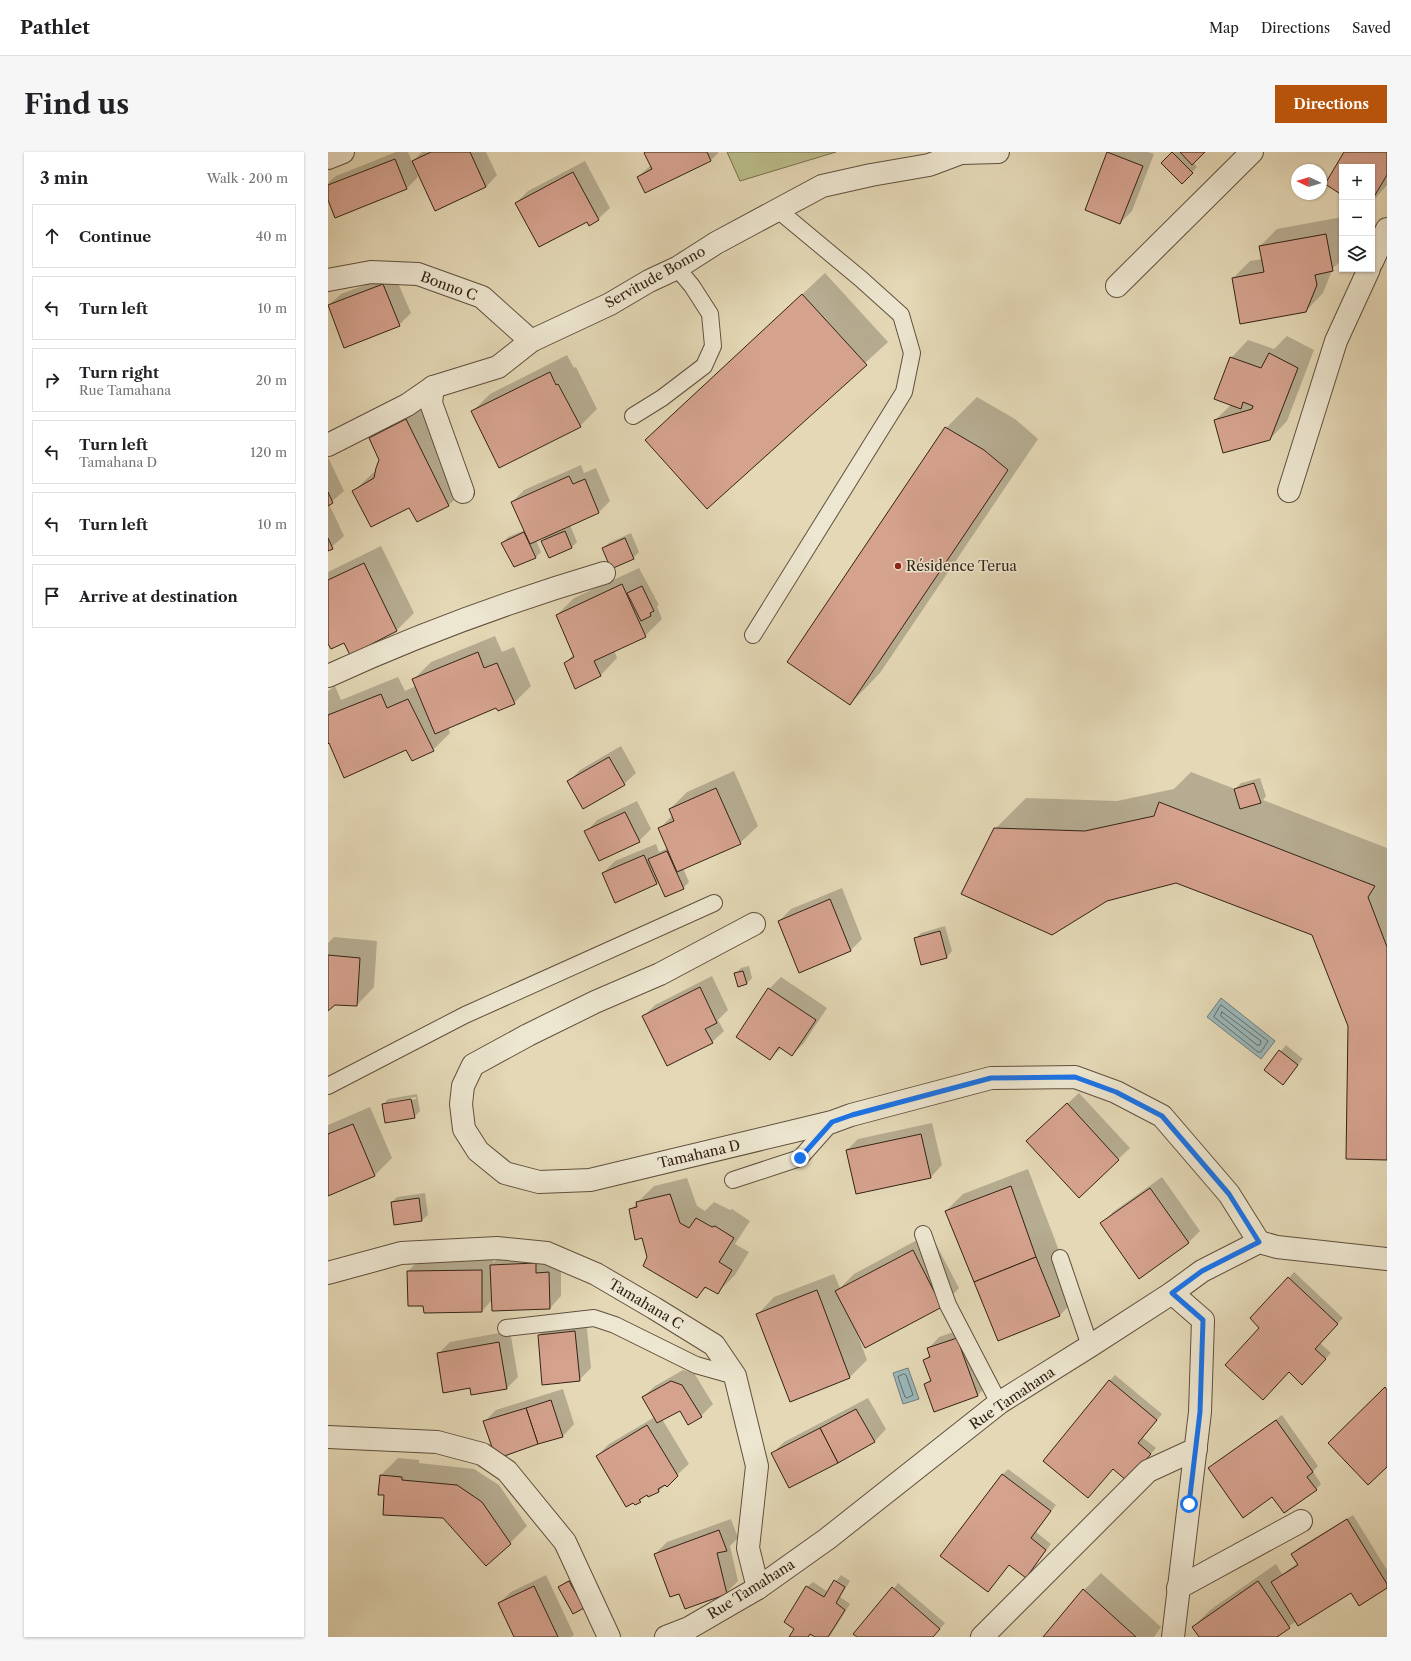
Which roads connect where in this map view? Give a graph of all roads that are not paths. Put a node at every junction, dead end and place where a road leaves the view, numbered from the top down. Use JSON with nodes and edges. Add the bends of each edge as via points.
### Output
{"nodes":[{"id":1,"x":343,"y":152,"type":"edge"},
{"id":2,"x":998,"y":152,"type":"edge"},
{"id":3,"x":1252,"y":152,"type":"edge"},
{"id":4,"x":328,"y":158,"type":"edge"},
{"id":5,"x":931,"y":158,"type":"edge"},
{"id":6,"x":778,"y":210,"type":"junction"},
{"id":7,"x":1387,"y":229,"type":"edge"},
{"id":8,"x":1375,"y":255,"type":"edge"},
{"id":9,"x":677,"y":268,"type":"junction"},
{"id":10,"x":1368,"y":272,"type":"edge"},
{"id":11,"x":328,"y":280,"type":"edge"},
{"id":12,"x":1117,"y":286,"type":"dead end"},
{"id":13,"x":531,"y":341,"type":"junction"},
{"id":14,"x":433,"y":387,"type":"junction"},
{"id":15,"x":633,"y":416,"type":"dead end"},
{"id":16,"x":328,"y":445,"type":"edge"},
{"id":17,"x":1289,"y":490,"type":"dead end"},
{"id":18,"x":463,"y":492,"type":"dead end"},
{"id":19,"x":604,"y":573,"type":"dead end"},
{"id":20,"x":753,"y":635,"type":"dead end"},
{"id":21,"x":328,"y":676,"type":"edge"},
{"id":22,"x":714,"y":903,"type":"dead end"},
{"id":23,"x":754,"y":924,"type":"dead end"},
{"id":24,"x":328,"y":1086,"type":"edge"},
{"id":25,"x":832,"y":1122,"type":"junction"},
{"id":26,"x":733,"y":1180,"type":"dead end"},
{"id":27,"x":923,"y":1234,"type":"dead end"},
{"id":28,"x":1259,"y":1242,"type":"junction"},
{"id":29,"x":1060,"y":1258,"type":"dead end"},
{"id":30,"x":1387,"y":1259,"type":"edge"},
{"id":31,"x":328,"y":1273,"type":"edge"},
{"id":32,"x":1172,"y":1293,"type":"junction"},
{"id":33,"x":506,"y":1328,"type":"dead end"},
{"id":34,"x":1090,"y":1346,"type":"junction"},
{"id":35,"x":735,"y":1376,"type":"junction"},
{"id":36,"x":999,"y":1403,"type":"junction"},
{"id":37,"x":328,"y":1437,"type":"edge"},
{"id":38,"x":1196,"y":1449,"type":"junction"},
{"id":39,"x":1301,"y":1521,"type":"dead end"},
{"id":40,"x":758,"y":1588,"type":"junction"},
{"id":41,"x":1178,"y":1588,"type":"junction"},
{"id":42,"x":609,"y":1637,"type":"edge"},
{"id":43,"x":666,"y":1637,"type":"edge"},
{"id":44,"x":982,"y":1637,"type":"edge"},
{"id":45,"x":1172,"y":1637,"type":"edge"}],
"edges":[{"from":1,"to":4,"type":"street"},
{"from":2,"to":5,"type":"street","name":"Servitude Bonno","via":[[961,153]]},
{"from":3,"to":12,"type":"street"},
{"from":5,"to":6,"type":"street","name":"Servitude Bonno","via":[[822,186]]},
{"from":6,"to":9,"type":"street","name":"Servitude Bonno","via":[[716,243]]},
{"from":6,"to":20,"type":"lane","via":[[901,315],[912,353],[904,392]]},
{"from":7,"to":8,"type":"street"},
{"from":9,"to":13,"type":"street","name":"Servitude Bonno","via":[[610,304]]},
{"from":9,"to":15,"type":"lane","via":[[710,314],[713,346],[704,366]]},
{"from":10,"to":17,"type":"street","via":[[1336,341]]},
{"from":11,"to":13,"type":"street","name":"Bonno C","via":[[372,272],[418,274],[482,297]]},
{"from":13,"to":14,"type":"street","name":"Servitude Bonno","via":[[498,367]]},
{"from":14,"to":16,"type":"street","name":"Servitude Bonno","via":[[407,405]]},
{"from":14,"to":18,"type":"street","via":[[431,403]]},
{"from":19,"to":21,"type":"street","via":[[540,592],[386,650]]},
{"from":22,"to":24,"type":"lane","via":[[465,1015]]},
{"from":23,"to":25,"type":"street","name":"Tamahana D","via":[[660,974],[595,1002],[473,1065],[463,1086],[460,1104],[464,1129],[478,1151],[505,1173],[539,1182],[590,1180]]},
{"from":25,"to":26,"type":"lane","via":[[800,1158]]},
{"from":25,"to":28,"type":"street","name":"Tamahana D","via":[[991,1078],[1075,1077],[1116,1092],[1162,1116],[1229,1194]]},
{"from":27,"to":36,"type":"lane","via":[[948,1305]]},
{"from":28,"to":30,"type":"street","via":[[1277,1247]]},
{"from":28,"to":32,"type":"street","name":"Rue Tamahana","via":[[1202,1271]]},
{"from":29,"to":34,"type":"lane"},
{"from":31,"to":35,"type":"street","name":"Tamahana C","via":[[400,1253],[497,1248],[547,1253],[596,1274],[714,1346]]},
{"from":32,"to":34,"type":"street","name":"Rue Tamahana"},
{"from":32,"to":38,"type":"street","via":[[1203,1320]]},
{"from":33,"to":35,"type":"lane","via":[[594,1318],[615,1325],[696,1365]]},
{"from":34,"to":36,"type":"street","name":"Rue Tamahana"},
{"from":35,"to":40,"type":"street","name":"Tamahana C","via":[[757,1466],[748,1548]]},
{"from":36,"to":40,"type":"street","name":"Rue Tamahana","via":[[827,1538]]},
{"from":37,"to":42,"type":"street","via":[[437,1442],[482,1454],[508,1471],[565,1542]]},
{"from":38,"to":41,"type":"street"},
{"from":38,"to":44,"type":"street","via":[[1148,1471]]},
{"from":39,"to":41,"type":"street"},
{"from":40,"to":43,"type":"street","name":"Rue Tamahana","via":[[689,1628]]},
{"from":41,"to":45,"type":"street"}]}
